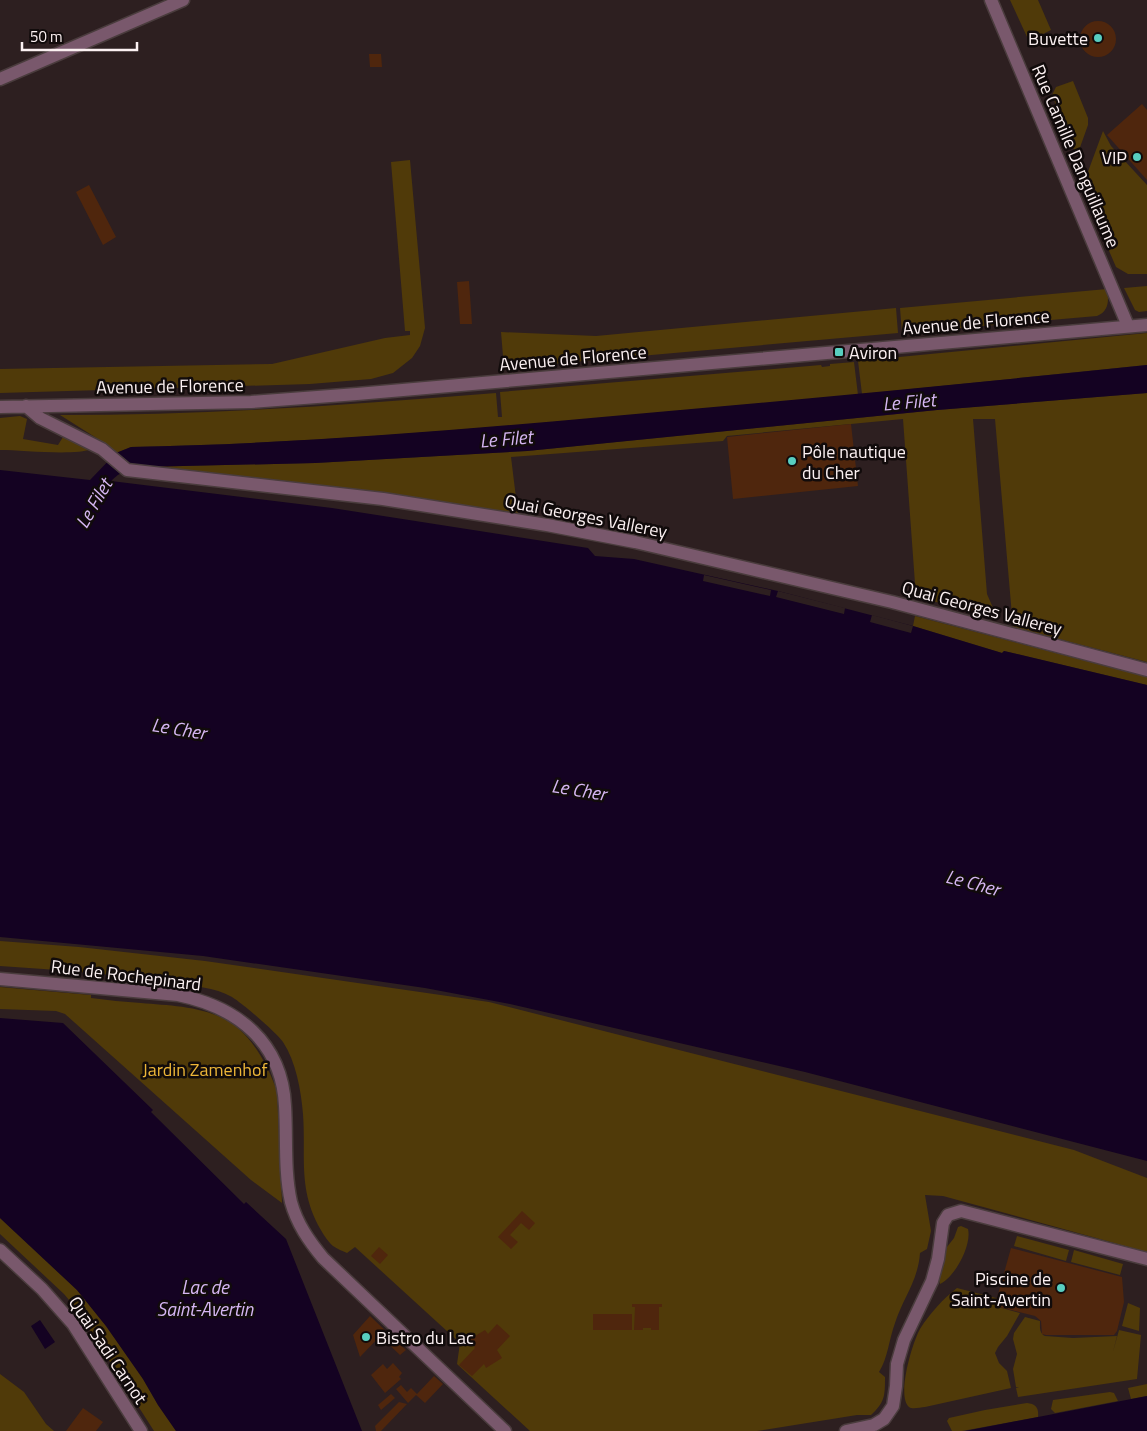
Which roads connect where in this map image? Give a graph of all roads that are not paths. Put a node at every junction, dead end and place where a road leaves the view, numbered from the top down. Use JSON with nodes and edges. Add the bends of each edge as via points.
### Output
{"nodes":[{"id":1,"x":183,"y":0,"type":"edge"},
{"id":2,"x":991,"y":0,"type":"edge"},
{"id":3,"x":0,"y":79,"type":"edge"},
{"id":4,"x":1147,"y":324,"type":"edge"},
{"id":5,"x":1128,"y":326,"type":"junction"},
{"id":6,"x":26,"y":406,"type":"junction"},
{"id":7,"x":0,"y":407,"type":"edge"},
{"id":8,"x":1147,"y":670,"type":"edge"},
{"id":9,"x":0,"y":979,"type":"edge"},
{"id":10,"x":0,"y":1250,"type":"edge"},
{"id":11,"x":1147,"y":1258,"type":"edge"},
{"id":12,"x":141,"y":1431,"type":"edge"},
{"id":13,"x":505,"y":1431,"type":"edge"},
{"id":14,"x":846,"y":1431,"type":"edge"}],
"edges":[{"from":1,"to":3,"type":"street"},
{"from":2,"to":5,"type":"street","name":"Rue Camille Danguillaume"},
{"from":4,"to":5,"type":"street","name":"Avenue de Florence"},
{"from":5,"to":6,"type":"street","name":"Avenue de Florence","via":[[348,395],[250,402]]},
{"from":6,"to":7,"type":"street","name":"Avenue de Florence"},
{"from":6,"to":8,"type":"street","name":"Quai Georges Vallerey","via":[[40,418],[102,449],[128,470],[383,499],[619,539],[864,595]]},
{"from":9,"to":13,"type":"street","name":"Rue de Rochepinard","via":[[178,995],[216,1006],[248,1026],[264,1045],[280,1075],[285,1105],[289,1191],[302,1229],[330,1264]]},
{"from":10,"to":12,"type":"street","name":"Quai Sadi Carnot","via":[[42,1289],[73,1324]]},
{"from":11,"to":14,"type":"street","via":[[961,1211],[948,1215],[943,1223],[932,1281],[904,1340],[897,1364],[893,1406],[884,1419],[874,1425]]}]}
